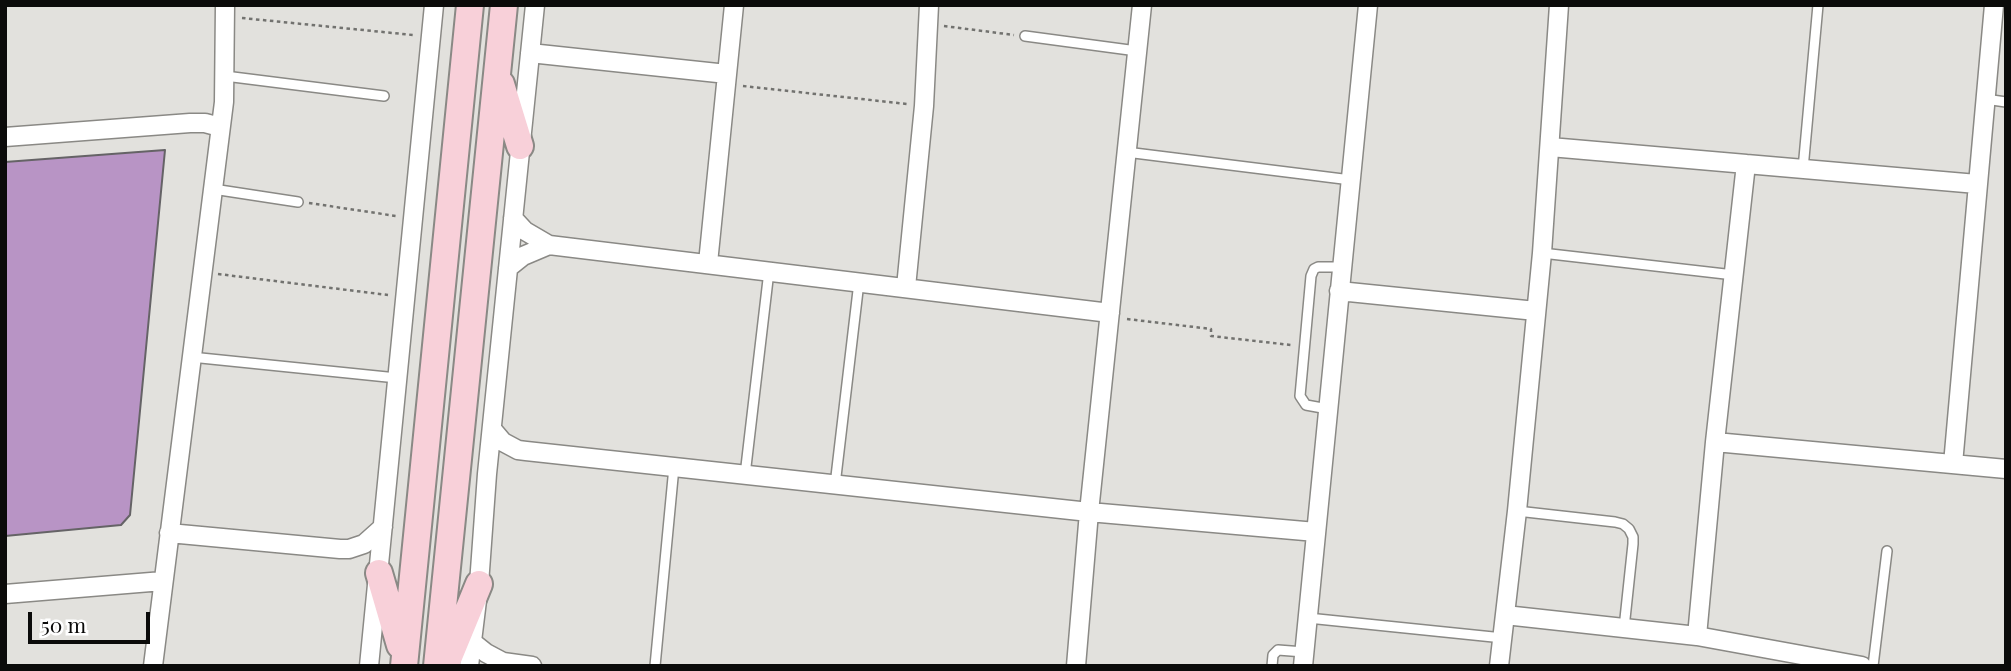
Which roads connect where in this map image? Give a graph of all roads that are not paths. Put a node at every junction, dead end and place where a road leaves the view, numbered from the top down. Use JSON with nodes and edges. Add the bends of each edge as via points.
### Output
{"nodes":[{"id":1,"x":434,"y":5,"type":"edge"},
{"id":2,"x":470,"y":5,"type":"edge"},
{"id":3,"x":504,"y":5,"type":"edge"},
{"id":4,"x":535,"y":5,"type":"edge"},
{"id":5,"x":734,"y":5,"type":"edge"},
{"id":6,"x":929,"y":5,"type":"edge"},
{"id":7,"x":1142,"y":5,"type":"edge"},
{"id":8,"x":1368,"y":5,"type":"edge"},
{"id":9,"x":1559,"y":5,"type":"edge"},
{"id":10,"x":1818,"y":5,"type":"edge"},
{"id":11,"x":1994,"y":5,"type":"edge"},
{"id":12,"x":225,"y":11,"type":"edge"},
{"id":13,"x":1025,"y":36,"type":"road end"},
{"id":14,"x":1137,"y":51,"type":"junction"},
{"id":15,"x":530,"y":53,"type":"junction"},
{"id":16,"x":498,"y":72,"type":"junction"},
{"id":17,"x":225,"y":76,"type":"junction"},
{"id":18,"x":726,"y":79,"type":"junction"},
{"id":19,"x":384,"y":96,"type":"dead end"},
{"id":20,"x":1985,"y":99,"type":"junction"},
{"id":21,"x":2006,"y":102,"type":"edge"},
{"id":22,"x":220,"y":127,"type":"junction"},
{"id":23,"x":5,"y":137,"type":"edge"},
{"id":24,"x":520,"y":146,"type":"junction"},
{"id":25,"x":1550,"y":147,"type":"junction"},
{"id":26,"x":1126,"y":152,"type":"junction"},
{"id":27,"x":1746,"y":164,"type":"junction"},
{"id":28,"x":1803,"y":169,"type":"junction"},
{"id":29,"x":1351,"y":180,"type":"junction"},
{"id":30,"x":1977,"y":184,"type":"junction"},
{"id":31,"x":212,"y":189,"type":"junction"},
{"id":32,"x":298,"y":201,"type":"road end"},
{"id":33,"x":513,"y":218,"type":"junction"},
{"id":34,"x":549,"y":244,"type":"junction"},
{"id":35,"x":1542,"y":253,"type":"junction"},
{"id":36,"x":708,"y":263,"type":"junction"},
{"id":37,"x":1342,"y":267,"type":"junction"},
{"id":38,"x":508,"y":268,"type":"junction"},
{"id":39,"x":769,"y":271,"type":"junction"},
{"id":40,"x":1734,"y":275,"type":"junction"},
{"id":41,"x":859,"y":282,"type":"junction"},
{"id":42,"x":906,"y":287,"type":"junction"},
{"id":43,"x":1339,"y":290,"type":"junction"},
{"id":44,"x":1536,"y":311,"type":"junction"},
{"id":45,"x":1110,"y":315,"type":"junction"},
{"id":46,"x":191,"y":357,"type":"junction"},
{"id":47,"x":397,"y":378,"type":"junction"},
{"id":48,"x":1328,"y":409,"type":"junction"},
{"id":49,"x":492,"y":429,"type":"junction"},
{"id":50,"x":1715,"y":442,"type":"junction"},
{"id":51,"x":526,"y":452,"type":"junction"},
{"id":52,"x":1953,"y":464,"type":"junction"},
{"id":53,"x":674,"y":467,"type":"junction"},
{"id":54,"x":2006,"y":469,"type":"edge"},
{"id":55,"x":488,"y":474,"type":"junction"},
{"id":56,"x":745,"y":475,"type":"junction"},
{"id":57,"x":835,"y":485,"type":"junction"},
{"id":58,"x":1517,"y":511,"type":"junction"},
{"id":59,"x":1089,"y":512,"type":"junction"},
{"id":60,"x":383,"y":527,"type":"junction"},
{"id":61,"x":1316,"y":532,"type":"junction"},
{"id":62,"x":169,"y":533,"type":"junction"},
{"id":63,"x":340,"y":549,"type":"junction"},
{"id":64,"x":1887,"y":551,"type":"dead end"},
{"id":65,"x":379,"y":573,"type":"junction"},
{"id":66,"x":163,"y":581,"type":"junction"},
{"id":67,"x":479,"y":584,"type":"junction"},
{"id":68,"x":5,"y":594,"type":"edge"},
{"id":69,"x":1505,"y":615,"type":"junction"},
{"id":70,"x":1308,"y":618,"type":"junction"},
{"id":71,"x":1624,"y":628,"type":"junction"},
{"id":72,"x":1697,"y":636,"type":"junction"},
{"id":73,"x":1503,"y":638,"type":"junction"},
{"id":74,"x":471,"y":641,"type":"junction"},
{"id":75,"x":1303,"y":659,"type":"edge"},
{"id":76,"x":404,"y":664,"type":"edge"},
{"id":77,"x":495,"y":664,"type":"edge"},
{"id":78,"x":153,"y":666,"type":"edge"},
{"id":79,"x":369,"y":666,"type":"edge"},
{"id":80,"x":438,"y":666,"type":"edge"},
{"id":81,"x":446,"y":666,"type":"edge"},
{"id":82,"x":468,"y":666,"type":"edge"},
{"id":83,"x":531,"y":666,"type":"edge"},
{"id":84,"x":656,"y":666,"type":"edge"},
{"id":85,"x":1076,"y":666,"type":"edge"},
{"id":86,"x":1272,"y":666,"type":"edge"},
{"id":87,"x":1499,"y":666,"type":"edge"},
{"id":88,"x":1862,"y":666,"type":"edge"},
{"id":89,"x":1873,"y":666,"type":"edge"}],
"edges":[{"from":1,"to":47,"type":"street"},
{"from":2,"to":76,"type":"main road"},
{"from":3,"to":16,"type":"main road"},
{"from":4,"to":15,"type":"street"},
{"from":5,"to":18,"type":"street"},
{"from":6,"to":42,"type":"street"},
{"from":7,"to":14,"type":"street"},
{"from":8,"to":29,"type":"street"},
{"from":9,"to":25,"type":"street"},
{"from":10,"to":28,"type":"lane"},
{"from":11,"to":20,"type":"street"},
{"from":12,"to":17,"type":"street"},
{"from":13,"to":14,"type":"lane"},
{"from":14,"to":26,"type":"street"},
{"from":15,"to":18,"type":"street"},
{"from":15,"to":24,"type":"street"},
{"from":16,"to":24,"type":"main road"},
{"from":16,"to":80,"type":"main road"},
{"from":17,"to":19,"type":"lane"},
{"from":17,"to":22,"type":"street"},
{"from":18,"to":36,"type":"street"},
{"from":20,"to":21,"type":"lane"},
{"from":20,"to":30,"type":"street"},
{"from":22,"to":23,"type":"street","via":[[190,122]]},
{"from":22,"to":31,"type":"street"},
{"from":24,"to":33,"type":"street"},
{"from":25,"to":27,"type":"street"},
{"from":25,"to":35,"type":"street"},
{"from":26,"to":29,"type":"lane"},
{"from":26,"to":45,"type":"street"},
{"from":27,"to":28,"type":"street"},
{"from":27,"to":40,"type":"street"},
{"from":28,"to":30,"type":"street"},
{"from":29,"to":37,"type":"street"},
{"from":30,"to":52,"type":"street"},
{"from":31,"to":32,"type":"lane"},
{"from":31,"to":46,"type":"street"},
{"from":33,"to":34,"type":"street","via":[[525,231]]},
{"from":33,"to":38,"type":"street"},
{"from":34,"to":36,"type":"street"},
{"from":34,"to":38,"type":"street"},
{"from":35,"to":40,"type":"lane"},
{"from":35,"to":44,"type":"street"},
{"from":36,"to":39,"type":"street"},
{"from":37,"to":43,"type":"street"},
{"from":37,"to":48,"type":"lane","via":[[1318,267],[1312,272],[1304,346],[1300,396],[1306,405]]},
{"from":38,"to":49,"type":"street"},
{"from":39,"to":41,"type":"street"},
{"from":39,"to":56,"type":"lane"},
{"from":40,"to":50,"type":"street"},
{"from":41,"to":42,"type":"street"},
{"from":41,"to":57,"type":"lane"},
{"from":42,"to":45,"type":"street"},
{"from":43,"to":44,"type":"street"},
{"from":43,"to":48,"type":"street"},
{"from":44,"to":58,"type":"street"},
{"from":45,"to":59,"type":"street"},
{"from":46,"to":47,"type":"lane"},
{"from":46,"to":62,"type":"street"},
{"from":47,"to":60,"type":"street"},
{"from":48,"to":61,"type":"street"},
{"from":49,"to":51,"type":"street","via":[[503,442]]},
{"from":49,"to":55,"type":"street"},
{"from":50,"to":52,"type":"street"},
{"from":50,"to":72,"type":"street"},
{"from":51,"to":53,"type":"street"},
{"from":51,"to":55,"type":"street"},
{"from":52,"to":54,"type":"street"},
{"from":53,"to":56,"type":"street"},
{"from":53,"to":84,"type":"lane"},
{"from":55,"to":67,"type":"street"},
{"from":56,"to":57,"type":"street"},
{"from":57,"to":59,"type":"street"},
{"from":58,"to":69,"type":"street"},
{"from":58,"to":71,"type":"lane","via":[[1615,522],[1629,529],[1633,544]]},
{"from":59,"to":61,"type":"street"},
{"from":59,"to":85,"type":"street"},
{"from":60,"to":63,"type":"street","via":[[364,544]]},
{"from":60,"to":65,"type":"street"},
{"from":61,"to":70,"type":"street"},
{"from":62,"to":63,"type":"street"},
{"from":62,"to":66,"type":"street"},
{"from":63,"to":65,"type":"street"},
{"from":64,"to":89,"type":"lane"},
{"from":65,"to":76,"type":"main road"},
{"from":65,"to":79,"type":"street"},
{"from":66,"to":68,"type":"street"},
{"from":66,"to":78,"type":"street"},
{"from":67,"to":74,"type":"street"},
{"from":67,"to":81,"type":"main road"},
{"from":69,"to":71,"type":"street"},
{"from":69,"to":73,"type":"street"},
{"from":70,"to":73,"type":"lane"},
{"from":70,"to":75,"type":"street"},
{"from":71,"to":72,"type":"street"},
{"from":72,"to":88,"type":"street"},
{"from":73,"to":87,"type":"street"},
{"from":74,"to":77,"type":"street"},
{"from":74,"to":82,"type":"street"},
{"from":75,"to":86,"type":"lane","via":[[1278,650]]},
{"from":77,"to":83,"type":"street"}]}
